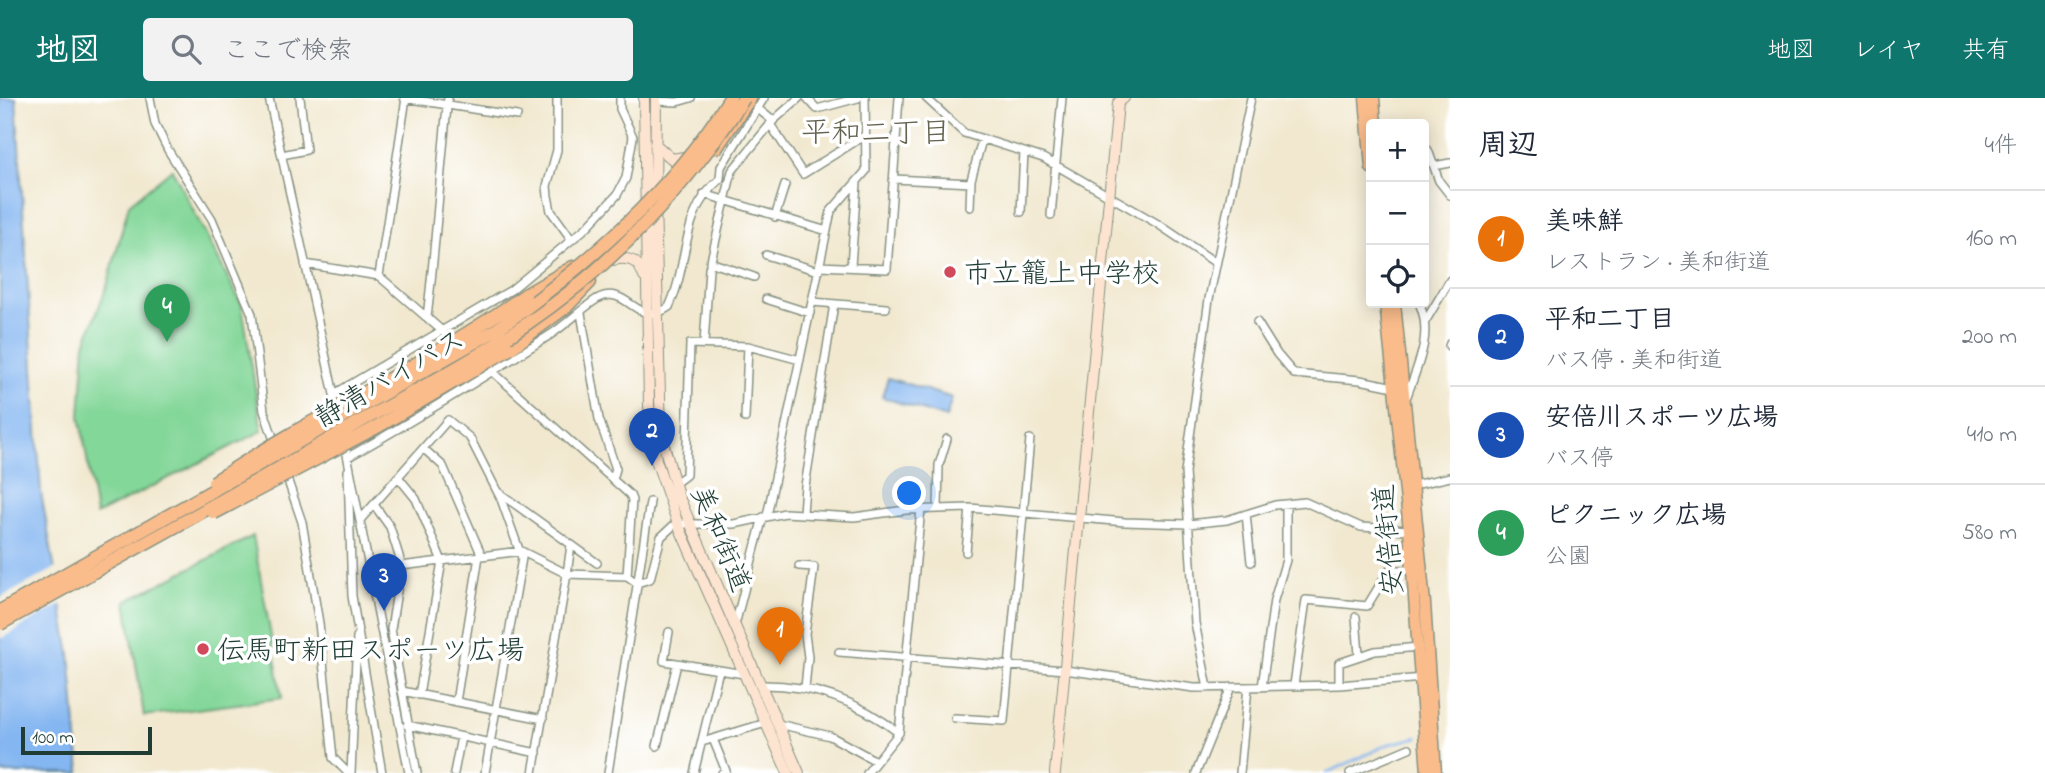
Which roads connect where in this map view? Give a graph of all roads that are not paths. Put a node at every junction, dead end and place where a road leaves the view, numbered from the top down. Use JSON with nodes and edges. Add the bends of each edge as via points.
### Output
{"nodes":[{"id":1,"x":150,"y":98,"type":"edge"},
{"id":2,"x":269,"y":98,"type":"edge"},
{"id":3,"x":300,"y":98,"type":"edge"},
{"id":4,"x":404,"y":98,"type":"edge"},
{"id":5,"x":557,"y":98,"type":"edge"},
{"id":6,"x":620,"y":98,"type":"edge"},
{"id":7,"x":644,"y":98,"type":"edge"},
{"id":8,"x":691,"y":98,"type":"edge"},
{"id":9,"x":730,"y":98,"type":"edge"},
{"id":10,"x":735,"y":98,"type":"edge"},
{"id":11,"x":799,"y":98,"type":"edge"},
{"id":12,"x":807,"y":98,"type":"edge"},
{"id":13,"x":858,"y":98,"type":"edge"},
{"id":14,"x":865,"y":98,"type":"edge"},
{"id":15,"x":899,"y":98,"type":"edge"},
{"id":16,"x":926,"y":98,"type":"edge"},
{"id":17,"x":1062,"y":98,"type":"edge"},
{"id":18,"x":1251,"y":98,"type":"edge"},
{"id":19,"x":1364,"y":98,"type":"edge"},
{"id":20,"x":1374,"y":98,"type":"edge"},
{"id":21,"x":656,"y":100,"type":"edge"},
{"id":22,"x":1120,"y":100,"type":"edge"},
{"id":23,"x":448,"y":101,"type":"edge"},
{"id":24,"x":753,"y":102,"type":"edge"},
{"id":25,"x":517,"y":116,"type":"dead end"},
{"id":26,"x":1366,"y":119,"type":"edge"},
{"id":27,"x":1376,"y":119,"type":"edge"},
{"id":28,"x":771,"y":122,"type":"junction"},
{"id":29,"x":864,"y":136,"type":"junction"},
{"id":30,"x":982,"y":140,"type":"junction"},
{"id":31,"x":654,"y":144,"type":"junction"},
{"id":32,"x":1024,"y":152,"type":"junction"},
{"id":33,"x":1429,"y":153,"type":"edge"},
{"id":34,"x":282,"y":155,"type":"junction"},
{"id":35,"x":693,"y":156,"type":"junction"},
{"id":36,"x":1450,"y":163,"type":"edge"},
{"id":37,"x":1055,"y":164,"type":"junction"},
{"id":38,"x":1434,"y":166,"type":"junction"},
{"id":39,"x":894,"y":179,"type":"junction"},
{"id":40,"x":857,"y":182,"type":"junction"},
{"id":41,"x":1450,"y":182,"type":"edge"},
{"id":42,"x":971,"y":183,"type":"junction"},
{"id":43,"x":1441,"y":183,"type":"junction"},
{"id":44,"x":785,"y":185,"type":"dead end"},
{"id":45,"x":704,"y":194,"type":"junction"},
{"id":46,"x":1450,"y":195,"type":"edge"},
{"id":47,"x":1111,"y":196,"type":"junction"},
{"id":48,"x":727,"y":201,"type":"junction"},
{"id":49,"x":970,"y":207,"type":"dead end"},
{"id":50,"x":1021,"y":212,"type":"dead end"},
{"id":51,"x":652,"y":215,"type":"junction"},
{"id":52,"x":1051,"y":215,"type":"dead end"},
{"id":53,"x":775,"y":216,"type":"junction"},
{"id":54,"x":827,"y":230,"type":"junction"},
{"id":55,"x":572,"y":240,"type":"junction"},
{"id":56,"x":766,"y":255,"type":"dead end"},
{"id":57,"x":613,"y":260,"type":"junction"},
{"id":58,"x":710,"y":262,"type":"junction"},
{"id":59,"x":1216,"y":263,"type":"junction"},
{"id":60,"x":305,"y":264,"type":"junction"},
{"id":61,"x":851,"y":266,"type":"junction"},
{"id":62,"x":819,"y":269,"type":"junction"},
{"id":63,"x":379,"y":276,"type":"junction"},
{"id":64,"x":754,"y":277,"type":"dead end"},
{"id":65,"x":1450,"y":280,"type":"edge"},
{"id":66,"x":647,"y":284,"type":"junction"},
{"id":67,"x":766,"y":299,"type":"dead end"},
{"id":68,"x":812,"y":302,"type":"junction"},
{"id":69,"x":834,"y":304,"type":"junction"},
{"id":70,"x":886,"y":308,"type":"dead end"},
{"id":71,"x":1386,"y":308,"type":"edge"},
{"id":72,"x":1396,"y":308,"type":"edge"},
{"id":73,"x":1420,"y":308,"type":"edge"},
{"id":74,"x":581,"y":313,"type":"junction"},
{"id":75,"x":810,"y":313,"type":"junction"},
{"id":76,"x":652,"y":315,"type":"junction"},
{"id":77,"x":426,"y":317,"type":"junction"},
{"id":78,"x":1257,"y":322,"type":"dead end"},
{"id":79,"x":1424,"y":322,"type":"junction"},
{"id":80,"x":442,"y":333,"type":"junction"},
{"id":81,"x":704,"y":344,"type":"junction"},
{"id":82,"x":748,"y":346,"type":"junction"},
{"id":83,"x":800,"y":360,"type":"junction"},
{"id":84,"x":494,"y":370,"type":"junction"},
{"id":85,"x":1394,"y":387,"type":"junction"},
{"id":86,"x":334,"y":394,"type":"junction"},
{"id":87,"x":1405,"y":400,"type":"junction"},
{"id":88,"x":745,"y":418,"type":"dead end"},
{"id":89,"x":947,"y":439,"type":"dead end"},
{"id":90,"x":1030,"y":439,"type":"dead end"},
{"id":91,"x":424,"y":449,"type":"junction"},
{"id":92,"x":348,"y":458,"type":"junction"},
{"id":93,"x":1450,"y":477,"type":"edge"},
{"id":94,"x":399,"y":478,"type":"junction"},
{"id":95,"x":613,"y":479,"type":"junction"},
{"id":96,"x":674,"y":484,"type":"junction"},
{"id":97,"x":1414,"y":485,"type":"junction"},
{"id":98,"x":497,"y":491,"type":"junction"},
{"id":99,"x":650,"y":502,"type":"dead end"},
{"id":100,"x":1286,"y":504,"type":"junction"},
{"id":101,"x":375,"y":506,"type":"junction"},
{"id":102,"x":920,"y":509,"type":"junction"},
{"id":103,"x":938,"y":509,"type":"junction"},
{"id":104,"x":970,"y":509,"type":"junction"},
{"id":105,"x":1023,"y":512,"type":"junction"},
{"id":106,"x":803,"y":513,"type":"junction"},
{"id":107,"x":1247,"y":514,"type":"junction"},
{"id":108,"x":1080,"y":516,"type":"junction"},
{"id":109,"x":765,"y":517,"type":"junction"},
{"id":110,"x":361,"y":519,"type":"junction"},
{"id":111,"x":691,"y":522,"type":"junction"},
{"id":112,"x":678,"y":524,"type":"junction"},
{"id":113,"x":1188,"y":524,"type":"junction"},
{"id":114,"x":1409,"y":530,"type":"junction"},
{"id":115,"x":132,"y":537,"type":"junction"},
{"id":116,"x":572,"y":545,"type":"junction"},
{"id":117,"x":521,"y":551,"type":"junction"},
{"id":118,"x":966,"y":552,"type":"dead end"},
{"id":119,"x":481,"y":556,"type":"junction"},
{"id":120,"x":118,"y":557,"type":"junction"},
{"id":121,"x":442,"y":561,"type":"junction"},
{"id":122,"x":1251,"y":562,"type":"dead end"},
{"id":123,"x":597,"y":563,"type":"dead end"},
{"id":124,"x":401,"y":566,"type":"junction"},
{"id":125,"x":799,"y":566,"type":"dead end"},
{"id":126,"x":1413,"y":570,"type":"junction"},
{"id":127,"x":567,"y":574,"type":"junction"},
{"id":128,"x":627,"y":576,"type":"junction"},
{"id":129,"x":637,"y":583,"type":"junction"},
{"id":130,"x":0,"y":611,"type":"edge"},
{"id":131,"x":1356,"y":617,"type":"dead end"},
{"id":132,"x":0,"y":624,"type":"edge"},
{"id":133,"x":735,"y":627,"type":"junction"},
{"id":134,"x":358,"y":630,"type":"junction"},
{"id":135,"x":669,"y":632,"type":"dead end"},
{"id":136,"x":1419,"y":647,"type":"junction"},
{"id":137,"x":839,"y":652,"type":"dead end"},
{"id":138,"x":1359,"y":655,"type":"junction"},
{"id":139,"x":906,"y":656,"type":"junction"},
{"id":140,"x":677,"y":664,"type":"junction"},
{"id":141,"x":1010,"y":665,"type":"junction"},
{"id":142,"x":719,"y":670,"type":"junction"},
{"id":143,"x":1065,"y":670,"type":"junction"},
{"id":144,"x":744,"y":674,"type":"junction"},
{"id":145,"x":1425,"y":678,"type":"junction"},
{"id":146,"x":761,"y":685,"type":"junction"},
{"id":147,"x":1294,"y":685,"type":"junction"},
{"id":148,"x":1339,"y":685,"type":"junction"},
{"id":149,"x":1231,"y":687,"type":"junction"},
{"id":150,"x":1248,"y":687,"type":"junction"},
{"id":151,"x":1262,"y":687,"type":"junction"},
{"id":152,"x":805,"y":688,"type":"junction"},
{"id":153,"x":1208,"y":688,"type":"junction"},
{"id":154,"x":402,"y":691,"type":"junction"},
{"id":155,"x":419,"y":695,"type":"junction"},
{"id":156,"x":456,"y":702,"type":"junction"},
{"id":157,"x":496,"y":710,"type":"junction"},
{"id":158,"x":955,"y":718,"type":"dead end"},
{"id":159,"x":543,"y":719,"type":"junction"},
{"id":160,"x":772,"y":723,"type":"junction"},
{"id":161,"x":407,"y":725,"type":"junction"},
{"id":162,"x":899,"y":733,"type":"junction"},
{"id":163,"x":461,"y":737,"type":"junction"},
{"id":164,"x":713,"y":738,"type":"junction"},
{"id":165,"x":702,"y":742,"type":"junction"},
{"id":166,"x":490,"y":743,"type":"junction"},
{"id":167,"x":657,"y":746,"type":"dead end"},
{"id":168,"x":1409,"y":748,"type":"dead end"},
{"id":169,"x":537,"y":753,"type":"junction"},
{"id":170,"x":876,"y":761,"type":"junction"},
{"id":171,"x":349,"y":773,"type":"edge"},
{"id":172,"x":382,"y":773,"type":"edge"},
{"id":173,"x":409,"y":773,"type":"edge"},
{"id":174,"x":416,"y":773,"type":"edge"},
{"id":175,"x":454,"y":773,"type":"edge"},
{"id":176,"x":485,"y":773,"type":"edge"},
{"id":177,"x":533,"y":773,"type":"edge"},
{"id":178,"x":608,"y":773,"type":"edge"},
{"id":179,"x":695,"y":773,"type":"edge"},
{"id":180,"x":722,"y":773,"type":"edge"},
{"id":181,"x":788,"y":773,"type":"edge"},
{"id":182,"x":799,"y":773,"type":"edge"},
{"id":183,"x":867,"y":773,"type":"edge"},
{"id":184,"x":1055,"y":773,"type":"edge"},
{"id":185,"x":1196,"y":773,"type":"edge"},
{"id":186,"x":1240,"y":773,"type":"edge"},
{"id":187,"x":1350,"y":773,"type":"edge"},
{"id":188,"x":1427,"y":773,"type":"edge"},
{"id":189,"x":1436,"y":773,"type":"edge"}],
"edges":[{"from":1,"to":171,"type":"street","via":[[155,124],[212,219],[252,314],[264,411],[302,522],[319,623],[333,758]]},
{"from":2,"to":34,"type":"street"},
{"from":3,"to":34,"type":"street","via":[[306,150]]},
{"from":4,"to":23,"type":"street"},
{"from":4,"to":63,"type":"street"},
{"from":5,"to":55,"type":"street","via":[[557,150],[548,196],[551,211]]},
{"from":6,"to":55,"type":"street","via":[[633,137],[626,178],[617,195]]},
{"from":7,"to":51,"type":"street","name":"美和街道"},
{"from":8,"to":21,"type":"street"},
{"from":9,"to":115,"type":"highway","name":"静清バイパス","bridge":true,"via":[[625,228],[547,294],[409,382]]},
{"from":10,"to":35,"type":"highway"},
{"from":11,"to":28,"type":"street"},
{"from":12,"to":13,"type":"street","via":[[817,109]]},
{"from":14,"to":29,"type":"street"},
{"from":15,"to":39,"type":"street"},
{"from":16,"to":30,"type":"street","via":[[962,132]]},
{"from":17,"to":37,"type":"street"},
{"from":18,"to":59,"type":"street"},
{"from":19,"to":26,"type":"main road"},
{"from":20,"to":27,"type":"main road"},
{"from":21,"to":31,"type":"street","name":"美和街道"},
{"from":22,"to":47,"type":"street"},
{"from":23,"to":25,"type":"street"},
{"from":23,"to":77,"type":"street"},
{"from":24,"to":28,"type":"street"},
{"from":24,"to":45,"type":"street","via":[[721,167],[720,179]]},
{"from":24,"to":51,"type":"highway"},
{"from":24,"to":120,"type":"highway","name":"静清バイパス","bridge":true,"via":[[632,237],[547,309],[431,381]]},
{"from":28,"to":29,"type":"street","via":[[803,174]]},
{"from":28,"to":48,"type":"street","via":[[732,171]]},
{"from":29,"to":40,"type":"street","via":[[866,171]]},
{"from":30,"to":32,"type":"street"},
{"from":30,"to":42,"type":"street"},
{"from":31,"to":35,"type":"street","via":[[672,159]]},
{"from":31,"to":51,"type":"street","name":"美和街道"},
{"from":32,"to":37,"type":"street"},
{"from":32,"to":50,"type":"street"},
{"from":33,"to":38,"type":"street"},
{"from":34,"to":60,"type":"street"},
{"from":35,"to":51,"type":"highway"},
{"from":36,"to":38,"type":"street"},
{"from":37,"to":47,"type":"street"},
{"from":37,"to":52,"type":"street"},
{"from":38,"to":43,"type":"street"},
{"from":39,"to":42,"type":"street"},
{"from":39,"to":61,"type":"street","via":[[887,269]]},
{"from":40,"to":54,"type":"street","via":[[834,205]]},
{"from":40,"to":61,"type":"street"},
{"from":41,"to":43,"type":"street"},
{"from":42,"to":49,"type":"street"},
{"from":43,"to":46,"type":"street"},
{"from":44,"to":53,"type":"street"},
{"from":45,"to":48,"type":"street"},
{"from":45,"to":76,"type":"street","via":[[685,241],[674,298],[669,307]]},
{"from":47,"to":59,"type":"street"},
{"from":47,"to":108,"type":"street"},
{"from":48,"to":53,"type":"street"},
{"from":48,"to":58,"type":"street"},
{"from":51,"to":57,"type":"highway"},
{"from":51,"to":66,"type":"street","name":"美和街道"},
{"from":51,"to":76,"type":"street","name":"美和街道"},
{"from":51,"to":115,"type":"highway","bridge":true,"via":[[601,253],[435,353],[320,415]]},
{"from":53,"to":54,"type":"street"},
{"from":54,"to":62,"type":"street"},
{"from":55,"to":80,"type":"street","via":[[511,290]]},
{"from":56,"to":62,"type":"street"},
{"from":57,"to":66,"type":"street","via":[[627,258],[640,265]]},
{"from":57,"to":120,"type":"highway","bridge":true,"via":[[566,307],[511,348],[332,452]]},
{"from":58,"to":64,"type":"street"},
{"from":58,"to":81,"type":"street"},
{"from":59,"to":113,"type":"street","via":[[1185,472]]},
{"from":60,"to":63,"type":"street"},
{"from":60,"to":86,"type":"street"},
{"from":61,"to":62,"type":"street"},
{"from":62,"to":68,"type":"street"},
{"from":63,"to":77,"type":"street"},
{"from":65,"to":79,"type":"street"},
{"from":66,"to":76,"type":"street","name":"美和街道"},
{"from":67,"to":75,"type":"street"},
{"from":68,"to":69,"type":"street"},
{"from":68,"to":75,"type":"street"},
{"from":69,"to":70,"type":"street"},
{"from":69,"to":106,"type":"street"},
{"from":71,"to":85,"type":"main road","name":"安倍街道"},
{"from":72,"to":87,"type":"main road","name":"安倍街道"},
{"from":73,"to":79,"type":"street"},
{"from":74,"to":76,"type":"street","via":[[598,298],[615,296]]},
{"from":74,"to":84,"type":"street"},
{"from":74,"to":95,"type":"street","via":[[599,419],[617,468]]},
{"from":75,"to":83,"type":"street"},
{"from":76,"to":96,"type":"street","name":"美和街道","via":[[661,435]]},
{"from":76,"to":112,"type":"street","name":"美和街道","via":[[652,436]]},
{"from":77,"to":80,"type":"street"},
{"from":78,"to":85,"type":"street","via":[[1294,374]]},
{"from":79,"to":87,"type":"street","via":[[1424,343]]},
{"from":80,"to":84,"type":"street"},
{"from":80,"to":86,"type":"street"},
{"from":81,"to":82,"type":"street"},
{"from":81,"to":96,"type":"street","via":[[690,344],[686,475]]},
{"from":82,"to":83,"type":"street"},
{"from":82,"to":88,"type":"street"},
{"from":83,"to":109,"type":"street"},
{"from":84,"to":92,"type":"street"},
{"from":84,"to":95,"type":"street"},
{"from":85,"to":114,"type":"main road","name":"安倍街道"},
{"from":86,"to":92,"type":"street"},
{"from":87,"to":97,"type":"main road","name":"安倍街道"},
{"from":89,"to":103,"type":"street","via":[[939,466]]},
{"from":90,"to":105,"type":"street"},
{"from":91,"to":94,"type":"street"},
{"from":91,"to":98,"type":"street","via":[[448,420],[470,438]]},
{"from":91,"to":119,"type":"street","via":[[443,466]]},
{"from":92,"to":110,"type":"street"},
{"from":92,"to":134,"type":"street","via":[[352,596]]},
{"from":93,"to":97,"type":"street"},
{"from":94,"to":101,"type":"street"},
{"from":94,"to":121,"type":"street","via":[[416,499]]},
{"from":95,"to":128,"type":"street","via":[[632,500]]},
{"from":96,"to":111,"type":"street","name":"美和街道"},
{"from":97,"to":145,"type":"main road","name":"安倍街道"},
{"from":98,"to":116,"type":"street"},
{"from":98,"to":117,"type":"street"},
{"from":99,"to":129,"type":"street"},
{"from":100,"to":107,"type":"street"},
{"from":100,"to":114,"type":"street","via":[[1314,504],[1361,527]]},
{"from":100,"to":151,"type":"street","via":[[1286,560],[1274,600]]},
{"from":101,"to":110,"type":"street"},
{"from":101,"to":124,"type":"street","via":[[394,537]]},
{"from":102,"to":103,"type":"street"},
{"from":102,"to":106,"type":"street","via":[[854,517]]},
{"from":102,"to":139,"type":"street"},
{"from":103,"to":104,"type":"street"},
{"from":104,"to":105,"type":"street"},
{"from":104,"to":118,"type":"street"},
{"from":105,"to":108,"type":"street"},
{"from":105,"to":141,"type":"street"},
{"from":106,"to":109,"type":"street"},
{"from":107,"to":113,"type":"street"},
{"from":107,"to":122,"type":"street"},
{"from":108,"to":113,"type":"street"},
{"from":108,"to":143,"type":"street"},
{"from":109,"to":111,"type":"street","via":[[734,524]]},
{"from":109,"to":133,"type":"street"},
{"from":110,"to":173,"type":"street"},
{"from":111,"to":112,"type":"street"},
{"from":111,"to":133,"type":"street","name":"美和街道"},
{"from":112,"to":129,"type":"street","via":[[664,532],[650,579]]},
{"from":112,"to":144,"type":"street","name":"美和街道"},
{"from":113,"to":153,"type":"street","via":[[1196,634]]},
{"from":114,"to":126,"type":"main road","name":"安倍街道"},
{"from":115,"to":130,"type":"highway","name":"静清バイパス","bridge":true},
{"from":116,"to":123,"type":"street"},
{"from":116,"to":127,"type":"street"},
{"from":117,"to":119,"type":"street"},
{"from":117,"to":127,"type":"street"},
{"from":117,"to":157,"type":"street"},
{"from":119,"to":121,"type":"street"},
{"from":119,"to":156,"type":"street"},
{"from":120,"to":132,"type":"highway","name":"静清バイパス","bridge":true},
{"from":121,"to":124,"type":"street"},
{"from":121,"to":155,"type":"street"},
{"from":124,"to":154,"type":"street","via":[[391,629]]},
{"from":125,"to":152,"type":"street","via":[[814,567]]},
{"from":126,"to":136,"type":"main road","name":"安倍街道"},
{"from":126,"to":147,"type":"street","via":[[1389,570],[1367,606],[1306,600]]},
{"from":127,"to":128,"type":"street"},
{"from":127,"to":159,"type":"street"},
{"from":128,"to":129,"type":"street"},
{"from":129,"to":178,"type":"street"},
{"from":131,"to":138,"type":"street"},
{"from":133,"to":146,"type":"street","name":"美和街道"},
{"from":134,"to":171,"type":"street"},
{"from":134,"to":172,"type":"street"},
{"from":135,"to":140,"type":"street","via":[[664,661]]},
{"from":136,"to":138,"type":"street"},
{"from":136,"to":145,"type":"main road","name":"安倍街道"},
{"from":137,"to":139,"type":"street"},
{"from":138,"to":148,"type":"street","via":[[1339,663]]},
{"from":139,"to":141,"type":"street"},
{"from":139,"to":162,"type":"street"},
{"from":140,"to":142,"type":"street"},
{"from":140,"to":167,"type":"street"},
{"from":141,"to":143,"type":"street"},
{"from":141,"to":158,"type":"street","via":[[1004,721]]},
{"from":142,"to":144,"type":"street"},
{"from":142,"to":165,"type":"street"},
{"from":143,"to":153,"type":"street"},
{"from":143,"to":184,"type":"street"},
{"from":144,"to":160,"type":"street","name":"美和街道"},
{"from":145,"to":148,"type":"street"},
{"from":145,"to":188,"type":"main road","name":"安倍街道"},
{"from":145,"to":189,"type":"main road","name":"安倍街道"},
{"from":146,"to":152,"type":"street"},
{"from":146,"to":160,"type":"street","name":"美和街道"},
{"from":147,"to":148,"type":"street"},
{"from":147,"to":151,"type":"street"},
{"from":149,"to":150,"type":"street"},
{"from":149,"to":153,"type":"street"},
{"from":149,"to":185,"type":"street"},
{"from":150,"to":151,"type":"street"},
{"from":150,"to":186,"type":"street"},
{"from":152,"to":162,"type":"street","via":[[859,707]]},
{"from":154,"to":155,"type":"street"},
{"from":154,"to":161,"type":"street"},
{"from":155,"to":156,"type":"street"},
{"from":156,"to":157,"type":"street"},
{"from":157,"to":159,"type":"street"},
{"from":157,"to":166,"type":"street"},
{"from":159,"to":169,"type":"street"},
{"from":160,"to":164,"type":"street"},
{"from":160,"to":170,"type":"street","via":[[830,736]]},
{"from":160,"to":181,"type":"street","name":"美和街道"},
{"from":160,"to":182,"type":"street","name":"美和街道"},
{"from":161,"to":163,"type":"street"},
{"from":161,"to":174,"type":"street"},
{"from":162,"to":170,"type":"street"},
{"from":163,"to":166,"type":"street"},
{"from":163,"to":175,"type":"street"},
{"from":164,"to":165,"type":"street"},
{"from":164,"to":180,"type":"street","via":[[726,771]]},
{"from":165,"to":179,"type":"street"},
{"from":166,"to":169,"type":"street"},
{"from":166,"to":176,"type":"street"},
{"from":168,"to":187,"type":"street"},
{"from":169,"to":177,"type":"street"},
{"from":170,"to":183,"type":"street"}]}
